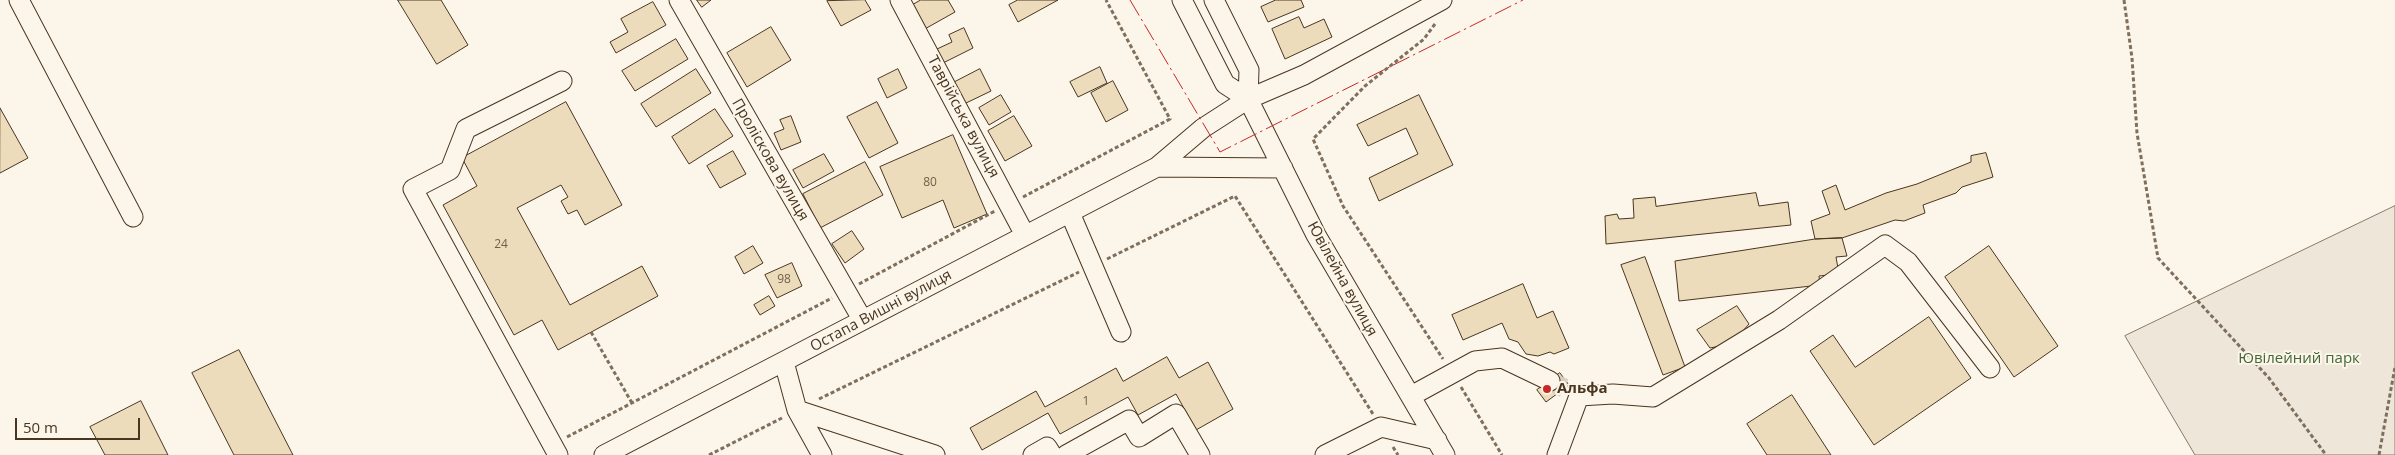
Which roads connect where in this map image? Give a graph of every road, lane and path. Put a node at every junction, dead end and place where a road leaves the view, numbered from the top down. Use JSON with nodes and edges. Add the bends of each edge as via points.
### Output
{"nodes":[{"id":1,"x":19,"y":0,"type":"edge"},
{"id":2,"x":678,"y":0,"type":"edge"},
{"id":3,"x":900,"y":0,"type":"edge"},
{"id":4,"x":1106,"y":0,"type":"edge"},
{"id":5,"x":1182,"y":0,"type":"edge"},
{"id":6,"x":1214,"y":0,"type":"edge"},
{"id":7,"x":1442,"y":0,"type":"edge"},
{"id":8,"x":2124,"y":0,"type":"edge"},
{"id":9,"x":1435,"y":23,"type":"dead end"},
{"id":10,"x":562,"y":81,"type":"dead end"},
{"id":11,"x":1248,"y":99,"type":"junction"},
{"id":12,"x":1157,"y":167,"type":"junction"},
{"id":13,"x":1283,"y":168,"type":"junction"},
{"id":14,"x":1009,"y":204,"type":"junction"},
{"id":15,"x":1070,"y":213,"type":"junction"},
{"id":16,"x":133,"y":217,"type":"dead end"},
{"id":17,"x":1025,"y":235,"type":"junction"},
{"id":18,"x":1092,"y":266,"type":"junction"},
{"id":19,"x":846,"y":291,"type":"junction"},
{"id":20,"x":862,"y":319,"type":"junction"},
{"id":21,"x":592,"y":332,"type":"dead end"},
{"id":22,"x":1121,"y":332,"type":"dead end"},
{"id":23,"x":784,"y":362,"type":"junction"},
{"id":24,"x":2395,"y":367,"type":"edge"},
{"id":25,"x":1990,"y":368,"type":"dead end"},
{"id":26,"x":1452,"y":374,"type":"junction"},
{"id":27,"x":1564,"y":388,"type":"junction"},
{"id":28,"x":1410,"y":396,"type":"junction"},
{"id":29,"x":632,"y":403,"type":"junction"},
{"id":30,"x":797,"y":410,"type":"junction"},
{"id":31,"x":1381,"y":427,"type":"junction"},
{"id":32,"x":1441,"y":447,"type":"edge"},
{"id":33,"x":555,"y":450,"type":"edge"},
{"id":34,"x":604,"y":455,"type":"edge"},
{"id":35,"x":709,"y":455,"type":"edge"},
{"id":36,"x":822,"y":455,"type":"edge"},
{"id":37,"x":935,"y":455,"type":"edge"},
{"id":38,"x":1032,"y":455,"type":"edge"},
{"id":39,"x":1052,"y":455,"type":"edge"},
{"id":40,"x":1066,"y":455,"type":"edge"},
{"id":41,"x":1200,"y":455,"type":"edge"},
{"id":42,"x":1325,"y":455,"type":"edge"},
{"id":43,"x":1398,"y":455,"type":"edge"},
{"id":44,"x":1502,"y":455,"type":"edge"},
{"id":45,"x":1557,"y":455,"type":"edge"},
{"id":46,"x":2326,"y":455,"type":"edge"},
{"id":47,"x":2378,"y":455,"type":"edge"}],
"edges":[{"from":1,"to":16,"type":"street"},
{"from":2,"to":19,"type":"street","name":"Проліскова вулиця"},
{"from":3,"to":14,"type":"street","name":"Таврійська вулиця"},
{"from":4,"to":14,"type":"path","via":[[1170,119]]},
{"from":5,"to":11,"type":"street","via":[[1225,84]]},
{"from":6,"to":11,"type":"street","via":[[1249,70]]},
{"from":7,"to":11,"type":"street","via":[[1304,75]]},
{"from":8,"to":46,"type":"path","via":[[2137,133],[2158,258],[2269,378]]},
{"from":9,"to":26,"type":"path","via":[[1424,39],[1364,86],[1313,139],[1343,206]]},
{"from":10,"to":33,"type":"street","via":[[466,129],[450,170],[412,188]]},
{"from":11,"to":12,"type":"street","name":"Остапа Вишні вулиця","via":[[1203,128]]},
{"from":11,"to":13,"type":"street","name":"Ювілейна вулиця"},
{"from":12,"to":13,"type":"street"},
{"from":12,"to":15,"type":"street","name":"Остапа Вишні вулиця"},
{"from":13,"to":28,"type":"street","name":"Ювілейна вулиця","via":[[1346,288]]},
{"from":14,"to":17,"type":"street","name":"Таврійська вулиця"},
{"from":14,"to":19,"type":"path"},
{"from":15,"to":17,"type":"street","name":"Остапа Вишні вулиця"},
{"from":15,"to":18,"type":"street"},
{"from":17,"to":20,"type":"street","name":"Остапа Вишні вулиця"},
{"from":18,"to":22,"type":"street"},
{"from":18,"to":30,"type":"path"},
{"from":18,"to":31,"type":"path","via":[[1235,196]]},
{"from":19,"to":20,"type":"street","name":"Проліскова вулиця"},
{"from":19,"to":29,"type":"path"},
{"from":20,"to":23,"type":"street","name":"Остапа Вишні вулиця"},
{"from":21,"to":29,"type":"path"},
{"from":23,"to":30,"type":"street"},
{"from":23,"to":34,"type":"street","name":"Остапа Вишні вулиця"},
{"from":24,"to":47,"type":"path"},
{"from":25,"to":27,"type":"street","via":[[1908,262],[1885,245],[1779,320],[1653,397]]},
{"from":26,"to":27,"type":"street","via":[[1474,361],[1502,358]]},
{"from":26,"to":28,"type":"street"},
{"from":26,"to":44,"type":"path"},
{"from":27,"to":45,"type":"street"},
{"from":28,"to":32,"type":"street","name":"Ювілейна вулиця"},
{"from":29,"to":33,"type":"path"},
{"from":30,"to":35,"type":"path"},
{"from":30,"to":36,"type":"street"},
{"from":30,"to":37,"type":"street"},
{"from":31,"to":32,"type":"street"},
{"from":31,"to":42,"type":"street"},
{"from":31,"to":43,"type":"path"},
{"from":38,"to":39,"type":"street","via":[[1047,447]]},
{"from":40,"to":41,"type":"street","via":[[1130,420],[1139,437],[1176,414]]}]}
